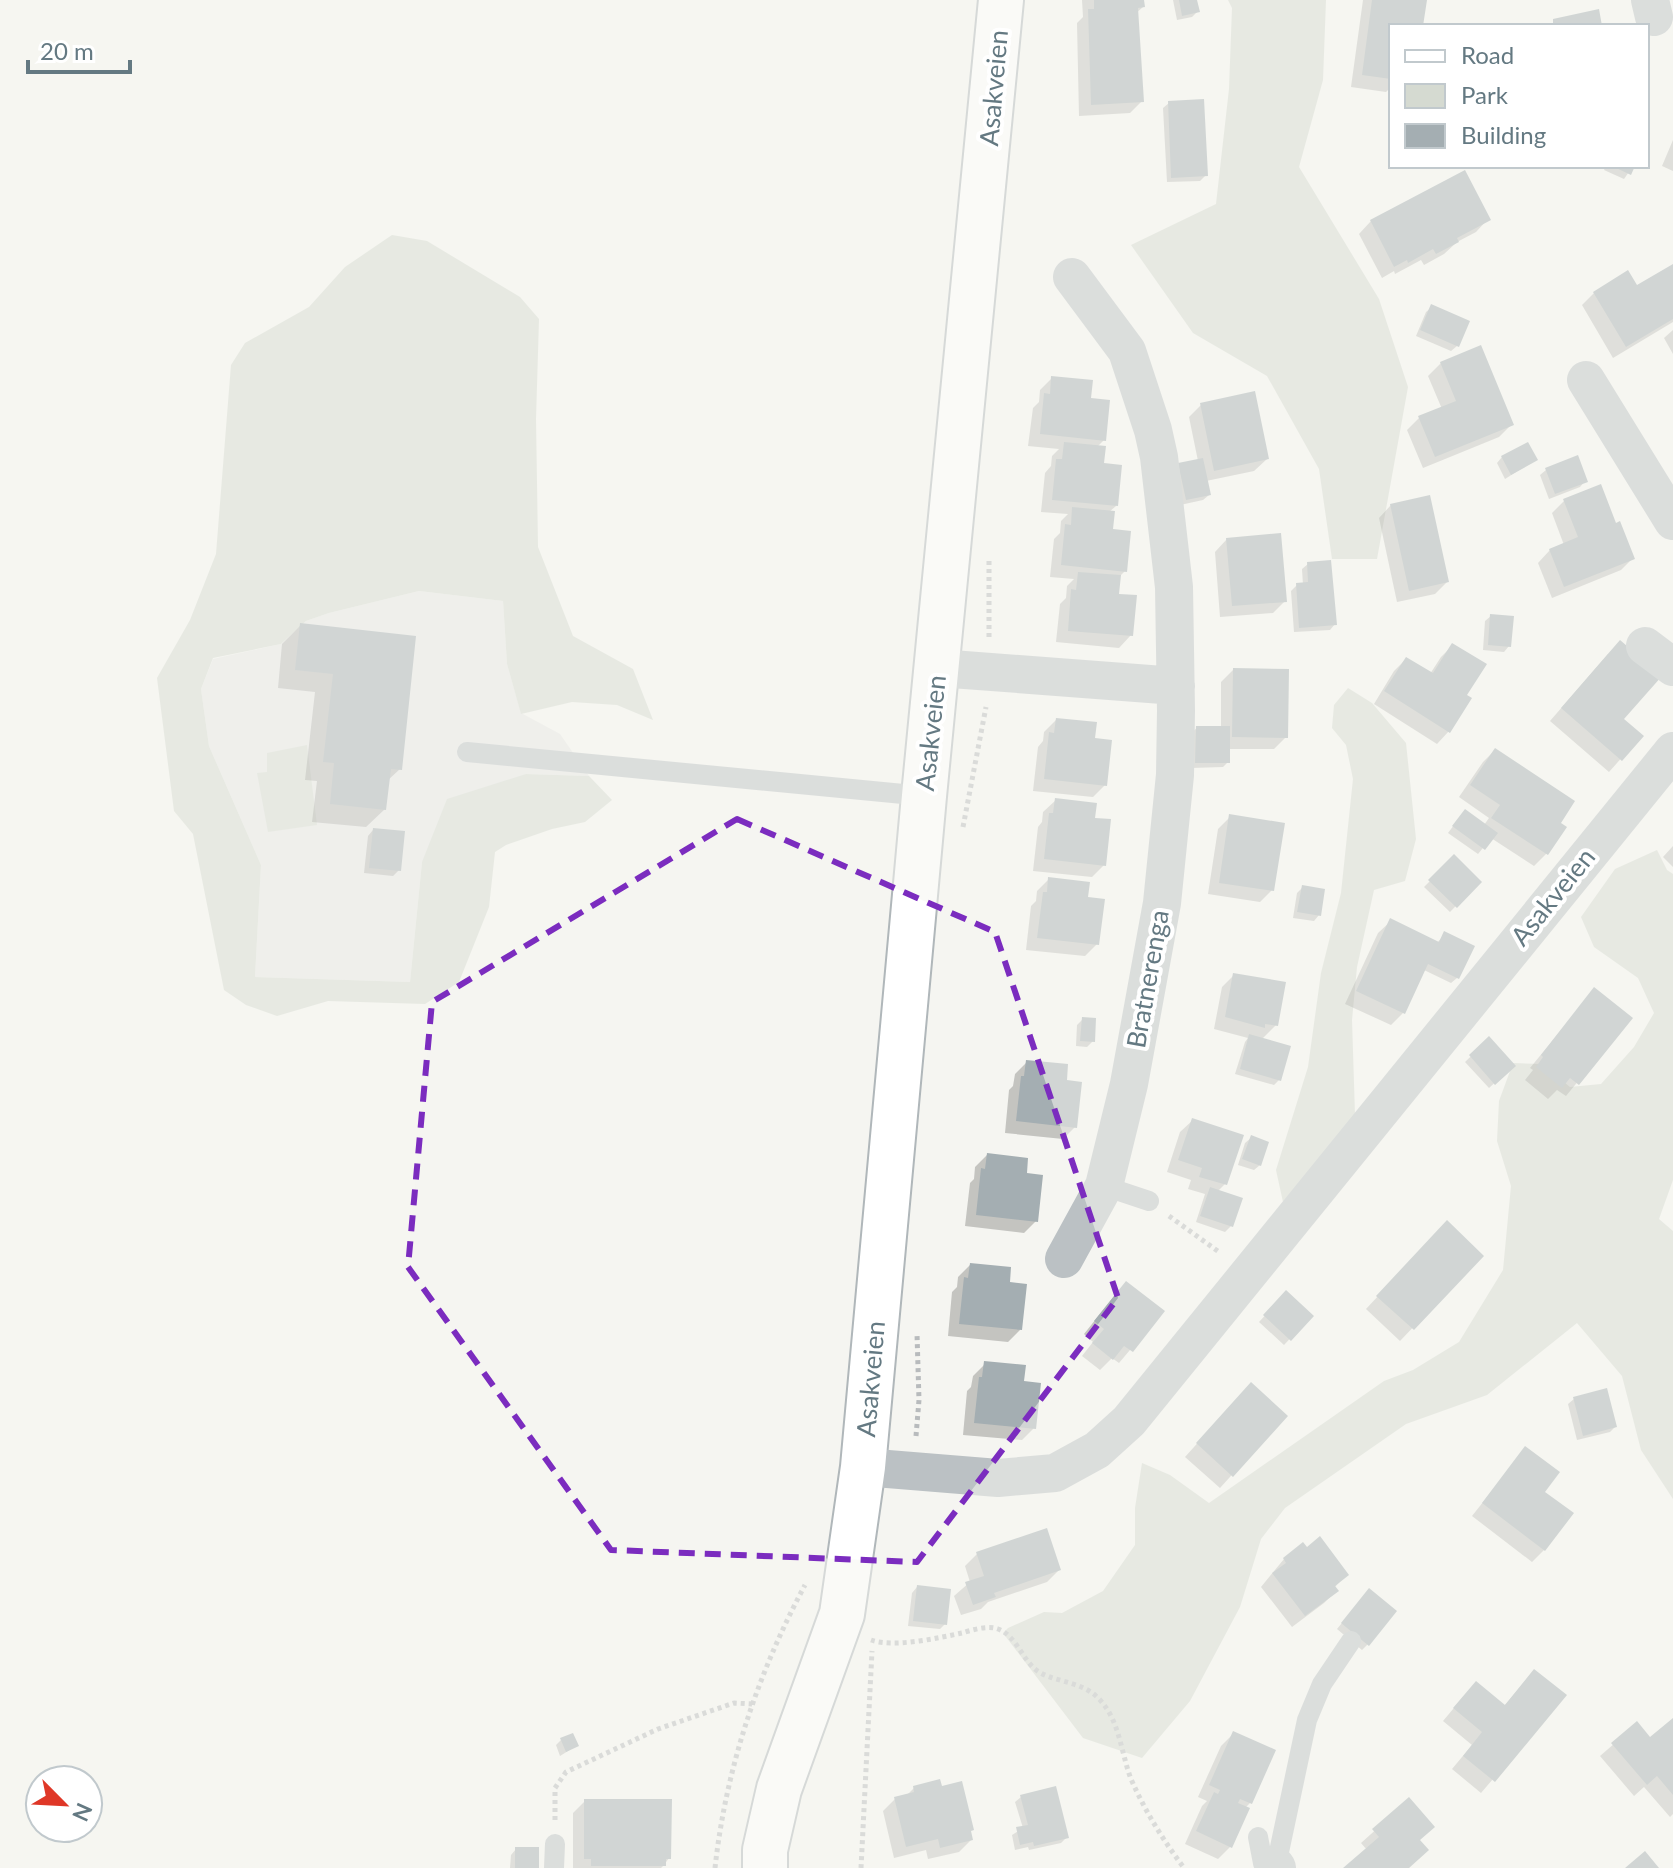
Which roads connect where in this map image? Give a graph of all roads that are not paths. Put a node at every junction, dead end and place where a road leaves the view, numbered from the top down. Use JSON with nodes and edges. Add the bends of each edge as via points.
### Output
{"nodes":[{"id":1,"x":1001,"y":0,"type":"edge"},
{"id":2,"x":1072,"y":277,"type":"dead end"},
{"id":3,"x":1586,"y":380,"type":"dead end"},
{"id":4,"x":1673,"y":521,"type":"edge"},
{"id":5,"x":938,"y":668,"type":"junction"},
{"id":6,"x":1176,"y":686,"type":"junction"},
{"id":7,"x":1673,"y":751,"type":"edge"},
{"id":8,"x":467,"y":752,"type":"dead end"},
{"id":9,"x":924,"y":796,"type":"junction"},
{"id":10,"x":1104,"y":1186,"type":"junction"},
{"id":11,"x":1149,"y":1201,"type":"road end"},
{"id":12,"x":1064,"y":1259,"type":"dead end"},
{"id":13,"x":863,"y":1467,"type":"junction"},
{"id":14,"x":1351,"y":1641,"type":"dead end"},
{"id":15,"x":555,"y":1844,"type":"road end"},
{"id":16,"x":1270,"y":1857,"type":"edge"},
{"id":17,"x":554,"y":1868,"type":"edge"},
{"id":18,"x":765,"y":1868,"type":"edge"}],
"edges":[{"from":1,"to":5,"type":"main road","name":"Asakveien"},
{"from":2,"to":6,"type":"street","name":"Bratnerenga","via":[[1127,351],[1153,430],[1174,587]]},
{"from":3,"to":4,"type":"street"},
{"from":5,"to":6,"type":"street"},
{"from":5,"to":9,"type":"main road","name":"Asakveien"},
{"from":6,"to":10,"type":"street","name":"Bratnerenga","via":[[1175,775],[1159,926]]},
{"from":7,"to":13,"type":"street","name":"Asakveien","via":[[1464,1022],[1129,1421],[1097,1450],[1055,1473],[998,1478]]},
{"from":8,"to":9,"type":"lane"},
{"from":9,"to":13,"type":"main road","name":"Asakveien"},
{"from":10,"to":11,"type":"lane"},
{"from":10,"to":12,"type":"street","name":"Bratnerenga"},
{"from":13,"to":18,"type":"main road","name":"Asakveien","via":[[842,1614],[779,1789]]},
{"from":14,"to":16,"type":"lane","via":[[1322,1684],[1307,1720]]},
{"from":15,"to":17,"type":"lane"}]}
